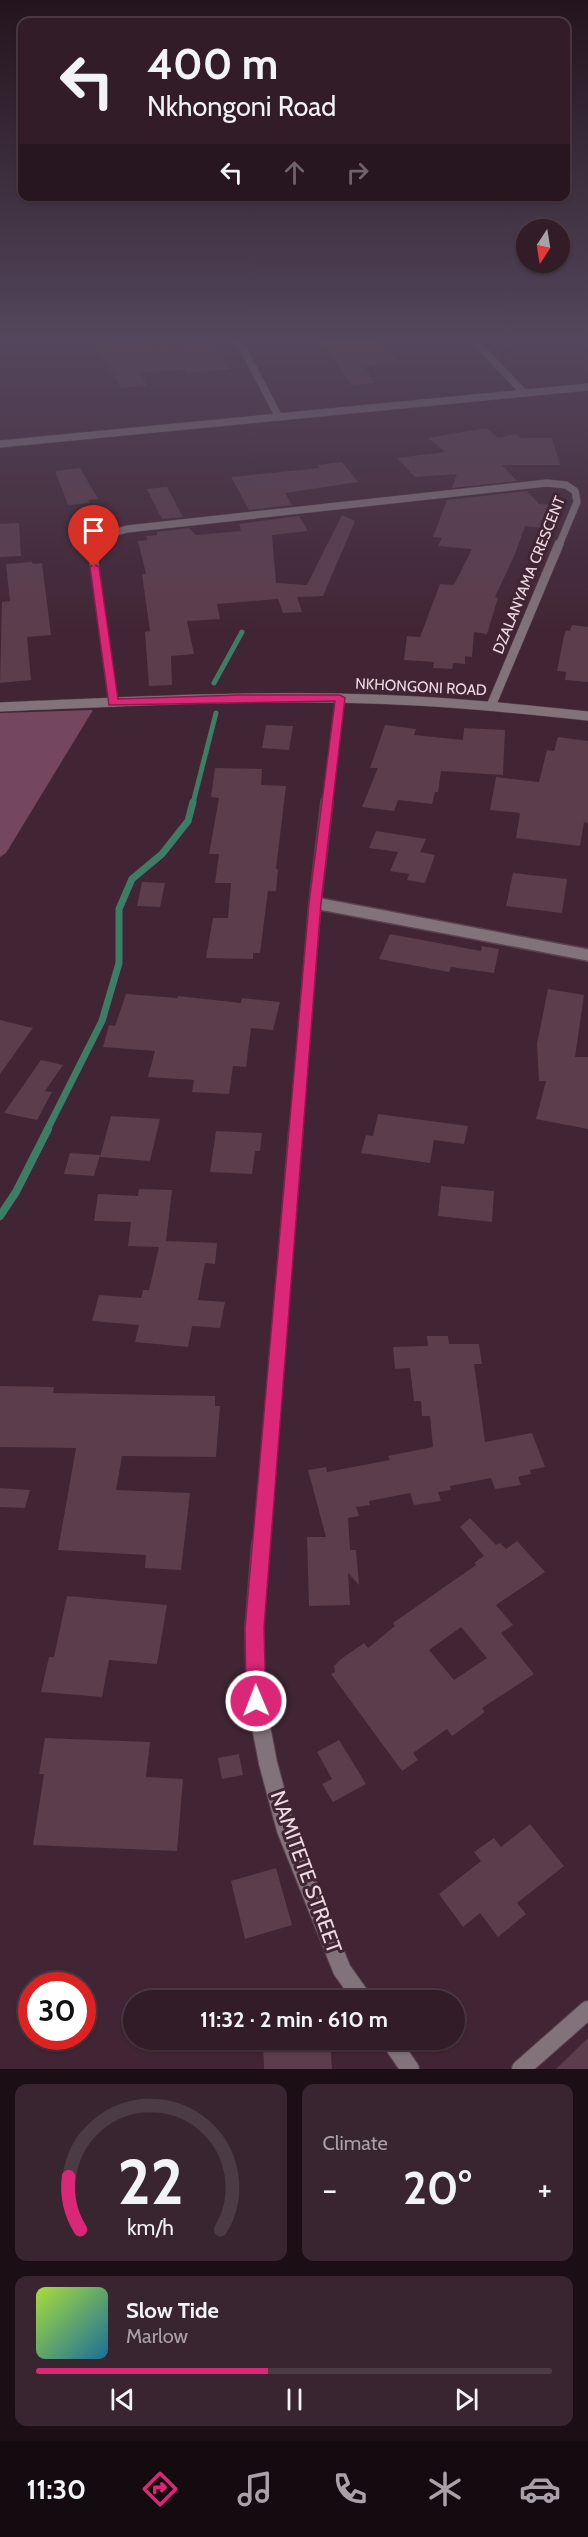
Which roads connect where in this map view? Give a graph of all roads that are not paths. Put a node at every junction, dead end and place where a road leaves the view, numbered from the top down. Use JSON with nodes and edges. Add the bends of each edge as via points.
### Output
{"nodes":[{"id":1,"x":67,"y":438,"type":"edge"},
{"id":2,"x":0,"y":444,"type":"edge"},
{"id":3,"x":340,"y":698,"type":"junction"},
{"id":4,"x":113,"y":702,"type":"junction"},
{"id":5,"x":490,"y":705,"type":"junction"},
{"id":6,"x":0,"y":707,"type":"edge"},
{"id":7,"x":588,"y":716,"type":"edge"},
{"id":8,"x":315,"y":903,"type":"junction"},
{"id":9,"x":588,"y":955,"type":"edge"},
{"id":10,"x":356,"y":1990,"type":"edge"},
{"id":11,"x":588,"y":2010,"type":"edge"},
{"id":12,"x":397,"y":2050,"type":"edge"},
{"id":13,"x":410,"y":2069,"type":"edge"},
{"id":14,"x":521,"y":2069,"type":"edge"}],
"edges":[{"from":1,"to":2,"type":"street"},
{"from":3,"to":4,"type":"street","name":"NKHONGONI ROAD"},
{"from":3,"to":5,"type":"street","name":"NKHONGONI ROAD"},
{"from":3,"to":8,"type":"street","name":"NAMITETE STREET"},
{"from":4,"to":5,"type":"street","name":"DZALANYAMA CRESCENT","via":[[92,548],[105,535],[127,529],[489,489],[566,485],[575,490],[577,502]]},
{"from":4,"to":6,"type":"street","name":"NKHONGONI ROAD"},
{"from":5,"to":7,"type":"street","name":"NKHONGONI ROAD"},
{"from":8,"to":9,"type":"street"},
{"from":8,"to":10,"type":"street","name":"NAMITETE STREET","via":[[254,1628],[256,1701],[286,1830],[342,1970]]},
{"from":11,"to":14,"type":"street"},
{"from":12,"to":13,"type":"street"}]}
